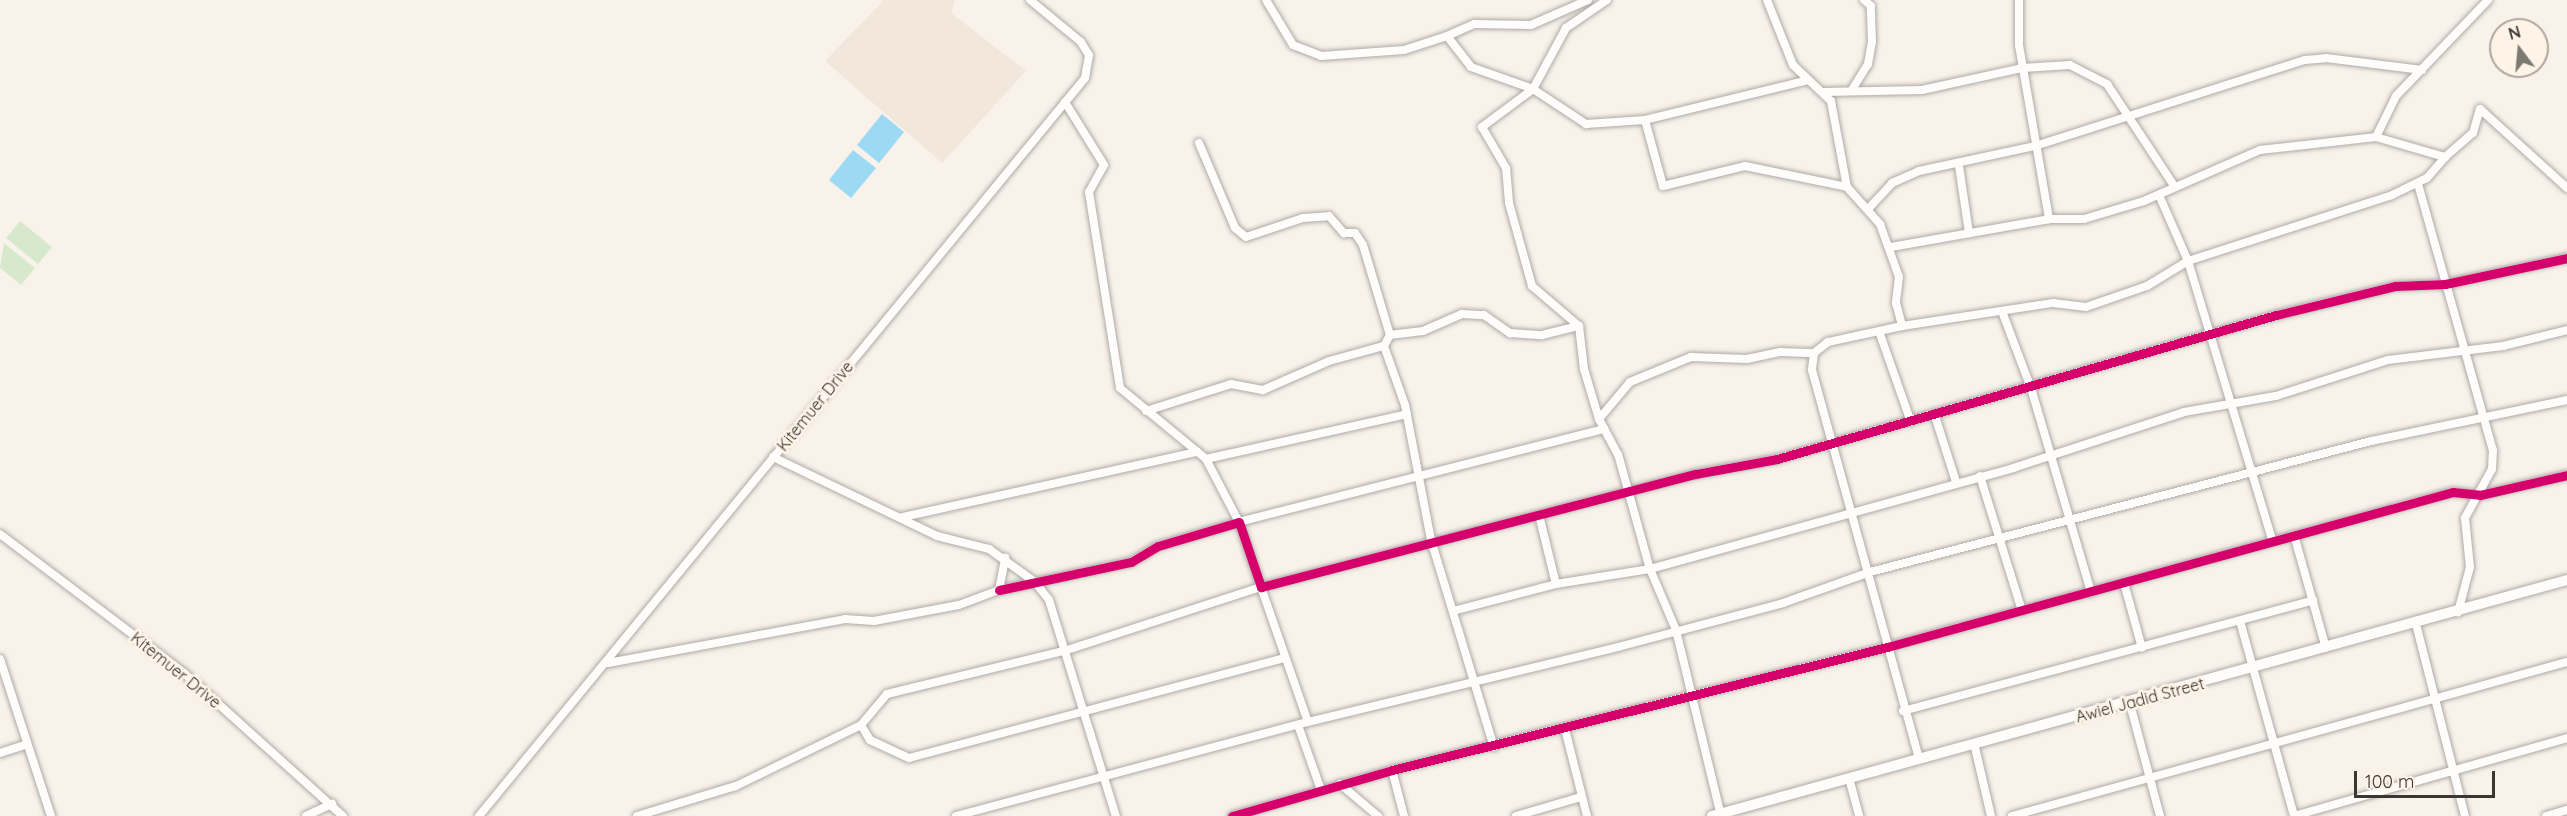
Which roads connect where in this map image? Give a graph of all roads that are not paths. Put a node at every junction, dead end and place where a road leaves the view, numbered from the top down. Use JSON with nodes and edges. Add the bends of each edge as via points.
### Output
{"nodes":[{"id":1,"x":1030,"y":0,"type":"edge"},
{"id":2,"x":1266,"y":0,"type":"edge"},
{"id":3,"x":1588,"y":0,"type":"edge"},
{"id":4,"x":1607,"y":0,"type":"edge"},
{"id":5,"x":1767,"y":0,"type":"edge"},
{"id":6,"x":1864,"y":0,"type":"edge"},
{"id":7,"x":2019,"y":0,"type":"edge"},
{"id":8,"x":2488,"y":0,"type":"edge"},
{"id":9,"x":1447,"y":36,"type":"junction"},
{"id":10,"x":2022,"y":68,"type":"junction"},
{"id":11,"x":2422,"y":70,"type":"junction"},
{"id":12,"x":1805,"y":81,"type":"junction"},
{"id":13,"x":1853,"y":88,"type":"junction"},
{"id":14,"x":1533,"y":89,"type":"junction"},
{"id":15,"x":1824,"y":92,"type":"junction"},
{"id":16,"x":1065,"y":102,"type":"junction"},
{"id":17,"x":2132,"y":116,"type":"junction"},
{"id":18,"x":1645,"y":120,"type":"junction"},
{"id":19,"x":2376,"y":137,"type":"junction"},
{"id":20,"x":1199,"y":143,"type":"dead end"},
{"id":21,"x":2036,"y":146,"type":"junction"},
{"id":22,"x":2445,"y":157,"type":"junction"},
{"id":23,"x":1959,"y":166,"type":"junction"},
{"id":24,"x":2418,"y":184,"type":"junction"},
{"id":25,"x":1847,"y":187,"type":"junction"},
{"id":26,"x":2175,"y":187,"type":"junction"},
{"id":27,"x":2567,"y":188,"type":"edge"},
{"id":28,"x":2159,"y":195,"type":"junction"},
{"id":29,"x":1869,"y":208,"type":"junction"},
{"id":30,"x":2049,"y":219,"type":"junction"},
{"id":31,"x":1969,"y":233,"type":"junction"},
{"id":32,"x":1892,"y":247,"type":"junction"},
{"id":33,"x":2567,"y":258,"type":"edge"},
{"id":34,"x":2188,"y":261,"type":"junction"},
{"id":35,"x":2445,"y":284,"type":"junction"},
{"id":36,"x":2003,"y":314,"type":"junction"},
{"id":37,"x":1579,"y":326,"type":"junction"},
{"id":38,"x":1902,"y":326,"type":"junction"},
{"id":39,"x":2567,"y":330,"type":"edge"},
{"id":40,"x":1880,"y":334,"type":"junction"},
{"id":41,"x":1390,"y":335,"type":"junction"},
{"id":42,"x":2213,"y":337,"type":"junction"},
{"id":43,"x":1384,"y":346,"type":"junction"},
{"id":44,"x":2465,"y":350,"type":"junction"},
{"id":45,"x":1814,"y":353,"type":"junction"},
{"id":46,"x":2031,"y":388,"type":"junction"},
{"id":47,"x":2567,"y":400,"type":"edge"},
{"id":48,"x":2233,"y":402,"type":"junction"},
{"id":49,"x":1146,"y":411,"type":"junction"},
{"id":50,"x":1407,"y":414,"type":"junction"},
{"id":51,"x":1935,"y":416,"type":"junction"},
{"id":52,"x":1599,"y":418,"type":"junction"},
{"id":53,"x":2487,"y":420,"type":"junction"},
{"id":54,"x":1911,"y":422,"type":"junction"},
{"id":55,"x":1604,"y":429,"type":"junction"},
{"id":56,"x":1832,"y":443,"type":"junction"},
{"id":57,"x":1197,"y":452,"type":"junction"},
{"id":58,"x":2050,"y":455,"type":"junction"},
{"id":59,"x":773,"y":457,"type":"junction"},
{"id":60,"x":1206,"y":459,"type":"junction"},
{"id":61,"x":2253,"y":474,"type":"junction"},
{"id":62,"x":2567,"y":475,"type":"edge"},
{"id":63,"x":1980,"y":476,"type":"junction"},
{"id":64,"x":1416,"y":480,"type":"junction"},
{"id":65,"x":1956,"y":482,"type":"junction"},
{"id":66,"x":1629,"y":492,"type":"junction"},
{"id":67,"x":2480,"y":495,"type":"junction"},
{"id":68,"x":1853,"y":514,"type":"junction"},
{"id":69,"x":1539,"y":516,"type":"junction"},
{"id":70,"x":903,"y":517,"type":"junction"},
{"id":71,"x":2070,"y":520,"type":"junction"},
{"id":72,"x":1239,"y":522,"type":"junction"},
{"id":73,"x":0,"y":534,"type":"edge"},
{"id":74,"x":2294,"y":535,"type":"junction"},
{"id":75,"x":1431,"y":540,"type":"junction"},
{"id":76,"x":2001,"y":540,"type":"junction"},
{"id":77,"x":2272,"y":540,"type":"junction"},
{"id":78,"x":1005,"y":558,"type":"junction"},
{"id":79,"x":1650,"y":568,"type":"junction"},
{"id":80,"x":1870,"y":572,"type":"junction"},
{"id":81,"x":2567,"y":580,"type":"edge"},
{"id":82,"x":1035,"y":582,"type":"junction"},
{"id":83,"x":2124,"y":583,"type":"junction"},
{"id":84,"x":1556,"y":584,"type":"junction"},
{"id":85,"x":1261,"y":587,"type":"junction"},
{"id":86,"x":999,"y":590,"type":"junction"},
{"id":87,"x":2091,"y":592,"type":"junction"},
{"id":88,"x":2313,"y":600,"type":"junction"},
{"id":89,"x":1452,"y":611,"type":"junction"},
{"id":90,"x":2022,"y":611,"type":"junction"},
{"id":91,"x":2458,"y":612,"type":"junction"},
{"id":92,"x":2240,"y":621,"type":"junction"},
{"id":93,"x":2416,"y":624,"type":"junction"},
{"id":94,"x":1676,"y":630,"type":"junction"},
{"id":95,"x":1887,"y":647,"type":"junction"},
{"id":96,"x":2142,"y":648,"type":"junction"},
{"id":97,"x":2326,"y":648,"type":"junction"},
{"id":98,"x":1064,"y":651,"type":"junction"},
{"id":99,"x":1284,"y":658,"type":"junction"},
{"id":100,"x":0,"y":659,"type":"edge"},
{"id":101,"x":2567,"y":662,"type":"edge"},
{"id":102,"x":608,"y":663,"type":"junction"},
{"id":103,"x":2251,"y":670,"type":"junction"},
{"id":104,"x":1473,"y":681,"type":"junction"},
{"id":105,"x":1689,"y":698,"type":"junction"},
{"id":106,"x":2438,"y":699,"type":"junction"},
{"id":107,"x":2130,"y":704,"type":"junction"},
{"id":108,"x":1084,"y":711,"type":"junction"},
{"id":109,"x":1903,"y":711,"type":"junction"},
{"id":110,"x":1308,"y":722,"type":"junction"},
{"id":111,"x":861,"y":725,"type":"junction"},
{"id":112,"x":1298,"y":725,"type":"junction"},
{"id":113,"x":1565,"y":729,"type":"junction"},
{"id":114,"x":2567,"y":738,"type":"edge"},
{"id":115,"x":1974,"y":743,"type":"junction"},
{"id":116,"x":27,"y":744,"type":"junction"},
{"id":117,"x":2275,"y":745,"type":"junction"},
{"id":118,"x":1494,"y":747,"type":"junction"},
{"id":119,"x":0,"y":753,"type":"edge"},
{"id":120,"x":1919,"y":758,"type":"junction"},
{"id":121,"x":1392,"y":770,"type":"junction"},
{"id":122,"x":2457,"y":773,"type":"junction"},
{"id":123,"x":1106,"y":777,"type":"junction"},
{"id":124,"x":1849,"y":778,"type":"junction"},
{"id":125,"x":2150,"y":778,"type":"junction"},
{"id":126,"x":1340,"y":784,"type":"junction"},
{"id":127,"x":1321,"y":790,"type":"junction"},
{"id":128,"x":1581,"y":797,"type":"junction"},
{"id":129,"x":332,"y":804,"type":"junction"},
{"id":130,"x":2567,"y":810,"type":"edge"},
{"id":131,"x":1718,"y":815,"type":"edge"},
{"id":132,"x":51,"y":816,"type":"edge"},
{"id":133,"x":306,"y":816,"type":"edge"},
{"id":134,"x":344,"y":816,"type":"edge"},
{"id":135,"x":479,"y":816,"type":"edge"},
{"id":136,"x":637,"y":816,"type":"edge"},
{"id":137,"x":956,"y":816,"type":"edge"},
{"id":138,"x":1116,"y":816,"type":"edge"},
{"id":139,"x":1232,"y":816,"type":"edge"},
{"id":140,"x":1378,"y":816,"type":"edge"},
{"id":141,"x":1404,"y":816,"type":"edge"},
{"id":142,"x":1516,"y":816,"type":"edge"},
{"id":143,"x":1587,"y":816,"type":"edge"},
{"id":144,"x":1859,"y":816,"type":"edge"},
{"id":145,"x":1991,"y":816,"type":"edge"},
{"id":146,"x":2012,"y":816,"type":"edge"},
{"id":147,"x":2160,"y":816,"type":"edge"},
{"id":148,"x":2294,"y":816,"type":"edge"},
{"id":149,"x":2465,"y":816,"type":"edge"},
{"id":150,"x":2546,"y":816,"type":"edge"}],
"edges":[{"from":1,"to":16,"type":"street","name":"Kitemuer Drive","via":[[1089,55],[1085,78]]},
{"from":2,"to":9,"type":"street","via":[[1293,45],[1321,56],[1404,50]]},
{"from":3,"to":9,"type":"street","via":[[1531,25],[1474,24]]},
{"from":4,"to":14,"type":"street","via":[[1566,28]]},
{"from":5,"to":12,"type":"street","via":[[1793,65]]},
{"from":6,"to":13,"type":"street","via":[[1871,6],[1872,42],[1868,64]]},
{"from":7,"to":10,"type":"street"},
{"from":8,"to":11,"type":"street"},
{"from":9,"to":14,"type":"street","via":[[1471,67]]},
{"from":10,"to":13,"type":"street","via":[[1922,90]]},
{"from":10,"to":17,"type":"street","via":[[2070,66],[2090,71]]},
{"from":10,"to":21,"type":"street"},
{"from":11,"to":17,"type":"street","via":[[2326,57],[2305,60]]},
{"from":11,"to":19,"type":"street","via":[[2396,96]]},
{"from":12,"to":15,"type":"street"},
{"from":12,"to":18,"type":"street"},
{"from":13,"to":15,"type":"street"},
{"from":14,"to":18,"type":"street","via":[[1586,124]]},
{"from":14,"to":37,"type":"street","via":[[1482,127],[1506,168],[1509,203],[1532,286]]},
{"from":15,"to":25,"type":"street","via":[[1833,105]]},
{"from":16,"to":49,"type":"street","via":[[1104,165],[1089,192],[1115,372],[1120,388]]},
{"from":16,"to":59,"type":"street","name":"Kitemuer Drive"},
{"from":17,"to":21,"type":"street"},
{"from":17,"to":26,"type":"street"},
{"from":18,"to":25,"type":"street","via":[[1663,186],[1745,166]]},
{"from":19,"to":22,"type":"street"},
{"from":19,"to":26,"type":"street","via":[[2260,150]]},
{"from":20,"to":41,"type":"street","via":[[1235,228],[1246,237],[1302,218],[1329,216],[1344,233],[1355,233]]},
{"from":21,"to":23,"type":"street"},
{"from":21,"to":30,"type":"street"},
{"from":22,"to":24,"type":"street"},
{"from":22,"to":27,"type":"street","via":[[2473,133],[2480,109]]},
{"from":23,"to":29,"type":"street","via":[[1900,177]]},
{"from":23,"to":31,"type":"street"},
{"from":24,"to":34,"type":"street"},
{"from":24,"to":35,"type":"street"},
{"from":25,"to":29,"type":"street"},
{"from":26,"to":28,"type":"street"},
{"from":28,"to":30,"type":"street","via":[[2084,219]]},
{"from":28,"to":34,"type":"street"},
{"from":29,"to":32,"type":"street"},
{"from":30,"to":31,"type":"street"},
{"from":31,"to":32,"type":"street"},
{"from":32,"to":38,"type":"street"},
{"from":33,"to":35,"type":"street"},
{"from":34,"to":36,"type":"street","via":[[2147,285],[2086,307],[2053,303]]},
{"from":34,"to":42,"type":"street"},
{"from":35,"to":42,"type":"street","via":[[2395,286]]},
{"from":35,"to":44,"type":"street"},
{"from":36,"to":38,"type":"street"},
{"from":36,"to":46,"type":"street"},
{"from":37,"to":41,"type":"street","via":[[1542,335],[1510,333],[1484,315],[1462,314],[1423,331]]},
{"from":37,"to":52,"type":"street","via":[[1584,369]]},
{"from":38,"to":40,"type":"street"},
{"from":39,"to":44,"type":"street"},
{"from":40,"to":45,"type":"street","via":[[1828,342]]},
{"from":40,"to":54,"type":"street"},
{"from":41,"to":43,"type":"street"},
{"from":42,"to":46,"type":"street"},
{"from":42,"to":48,"type":"street"},
{"from":43,"to":49,"type":"street","via":[[1320,364],[1263,390],[1231,384]]},
{"from":43,"to":50,"type":"street"},
{"from":44,"to":48,"type":"street","via":[[2413,354],[2294,391]]},
{"from":44,"to":53,"type":"street"},
{"from":45,"to":52,"type":"street","via":[[1780,352],[1747,360],[1691,357],[1630,382]]},
{"from":45,"to":56,"type":"street","via":[[1812,370]]},
{"from":46,"to":51,"type":"street"},
{"from":46,"to":58,"type":"street"},
{"from":47,"to":53,"type":"street"},
{"from":48,"to":58,"type":"street"},
{"from":48,"to":61,"type":"street"},
{"from":49,"to":57,"type":"street"},
{"from":50,"to":60,"type":"street"},
{"from":50,"to":64,"type":"street"},
{"from":51,"to":54,"type":"street"},
{"from":51,"to":65,"type":"street"},
{"from":52,"to":55,"type":"street"},
{"from":53,"to":61,"type":"street","via":[[2380,439]]},
{"from":53,"to":67,"type":"street","via":[[2492,469]]},
{"from":54,"to":56,"type":"street"},
{"from":55,"to":64,"type":"street"},
{"from":55,"to":66,"type":"street","via":[[1618,454]]},
{"from":56,"to":66,"type":"street"},
{"from":56,"to":68,"type":"street"},
{"from":57,"to":60,"type":"street"},
{"from":57,"to":70,"type":"street"},
{"from":58,"to":63,"type":"street"},
{"from":58,"to":71,"type":"street"},
{"from":59,"to":70,"type":"street"},
{"from":59,"to":102,"type":"street","name":"Kitemuer Drive"},
{"from":60,"to":72,"type":"street"},
{"from":61,"to":71,"type":"street"},
{"from":61,"to":77,"type":"street"},
{"from":62,"to":67,"type":"street"},
{"from":63,"to":65,"type":"street"},
{"from":63,"to":76,"type":"street"},
{"from":64,"to":72,"type":"street"},
{"from":64,"to":75,"type":"street"},
{"from":65,"to":68,"type":"street"},
{"from":66,"to":69,"type":"street"},
{"from":66,"to":79,"type":"street"},
{"from":67,"to":74,"type":"street","via":[[2453,492]]},
{"from":67,"to":91,"type":"street","via":[[2465,518],[2470,567]]},
{"from":68,"to":79,"type":"street"},
{"from":68,"to":80,"type":"street"},
{"from":69,"to":75,"type":"street"},
{"from":69,"to":84,"type":"street"},
{"from":70,"to":78,"type":"street","via":[[937,536],[968,540]]},
{"from":71,"to":76,"type":"street"},
{"from":71,"to":87,"type":"street"},
{"from":72,"to":82,"type":"street","via":[[1158,546],[1131,562]]},
{"from":72,"to":85,"type":"street"},
{"from":73,"to":129,"type":"street","name":"Kitemuer Drive","via":[[184,673]]},
{"from":74,"to":77,"type":"street"},
{"from":74,"to":88,"type":"street"},
{"from":75,"to":85,"type":"street"},
{"from":75,"to":89,"type":"street"},
{"from":76,"to":80,"type":"street"},
{"from":76,"to":90,"type":"street"},
{"from":77,"to":83,"type":"street"},
{"from":78,"to":82,"type":"street"},
{"from":78,"to":86,"type":"street"},
{"from":79,"to":84,"type":"street"},
{"from":79,"to":94,"type":"street"},
{"from":80,"to":94,"type":"street","via":[[1783,603]]},
{"from":80,"to":95,"type":"street"},
{"from":81,"to":91,"type":"street","name":"Awiel Jadid Street"},
{"from":82,"to":86,"type":"street"},
{"from":82,"to":98,"type":"street","via":[[1049,600]]},
{"from":83,"to":87,"type":"street"},
{"from":83,"to":96,"type":"street"},
{"from":84,"to":89,"type":"street"},
{"from":85,"to":98,"type":"street"},
{"from":85,"to":99,"type":"street"},
{"from":86,"to":102,"type":"street","via":[[959,605],[894,618],[845,619]]},
{"from":87,"to":90,"type":"street"},
{"from":88,"to":92,"type":"street"},
{"from":88,"to":97,"type":"street"},
{"from":89,"to":104,"type":"street"},
{"from":90,"to":95,"type":"street"},
{"from":91,"to":93,"type":"street","name":"Awiel Jadid Street"},
{"from":92,"to":96,"type":"street"},
{"from":92,"to":103,"type":"street"},
{"from":93,"to":97,"type":"street","name":"Awiel Jadid Street"},
{"from":93,"to":106,"type":"street"},
{"from":94,"to":104,"type":"street"},
{"from":94,"to":105,"type":"street"},
{"from":95,"to":105,"type":"street"},
{"from":95,"to":109,"type":"street"},
{"from":96,"to":109,"type":"street"},
{"from":97,"to":103,"type":"street","name":"Awiel Jadid Street"},
{"from":98,"to":108,"type":"street"},
{"from":98,"to":111,"type":"street","via":[[887,694]]},
{"from":99,"to":108,"type":"street"},
{"from":99,"to":110,"type":"street"},
{"from":100,"to":116,"type":"street"},
{"from":101,"to":106,"type":"street"},
{"from":102,"to":135,"type":"street","name":"Kitemuer Drive"},
{"from":103,"to":107,"type":"street","name":"Awiel Jadid Street"},
{"from":103,"to":117,"type":"street"},
{"from":104,"to":110,"type":"street"},
{"from":104,"to":118,"type":"street"},
{"from":105,"to":113,"type":"street"},
{"from":105,"to":131,"type":"street"},
{"from":106,"to":117,"type":"street"},
{"from":106,"to":122,"type":"street"},
{"from":107,"to":115,"type":"street","name":"Awiel Jadid Street"},
{"from":107,"to":125,"type":"street"},
{"from":108,"to":111,"type":"street","via":[[909,758],[870,740]]},
{"from":108,"to":123,"type":"street"},
{"from":109,"to":120,"type":"street"},
{"from":110,"to":112,"type":"street"},
{"from":111,"to":136,"type":"street","via":[[736,786]]},
{"from":112,"to":123,"type":"street"},
{"from":112,"to":127,"type":"street"},
{"from":113,"to":118,"type":"street"},
{"from":113,"to":128,"type":"street"},
{"from":114,"to":122,"type":"street"},
{"from":115,"to":120,"type":"street","name":"Awiel Jadid Street"},
{"from":115,"to":145,"type":"street"},
{"from":116,"to":119,"type":"street"},
{"from":116,"to":132,"type":"street"},
{"from":117,"to":125,"type":"street"},
{"from":117,"to":148,"type":"street"},
{"from":118,"to":121,"type":"street"},
{"from":120,"to":124,"type":"street","name":"Awiel Jadid Street"},
{"from":121,"to":126,"type":"street"},
{"from":121,"to":141,"type":"street"},
{"from":122,"to":148,"type":"street"},
{"from":122,"to":149,"type":"street"},
{"from":123,"to":137,"type":"street"},
{"from":123,"to":138,"type":"street"},
{"from":124,"to":131,"type":"street","name":"Awiel Jadid Street"},
{"from":124,"to":144,"type":"street"},
{"from":125,"to":146,"type":"street"},
{"from":125,"to":147,"type":"street"},
{"from":126,"to":127,"type":"street"},
{"from":126,"to":140,"type":"street"},
{"from":127,"to":139,"type":"street"},
{"from":128,"to":142,"type":"street"},
{"from":128,"to":143,"type":"street"},
{"from":129,"to":133,"type":"street"},
{"from":129,"to":134,"type":"street","name":"Kitemuer Drive"},
{"from":130,"to":150,"type":"street"}]}
